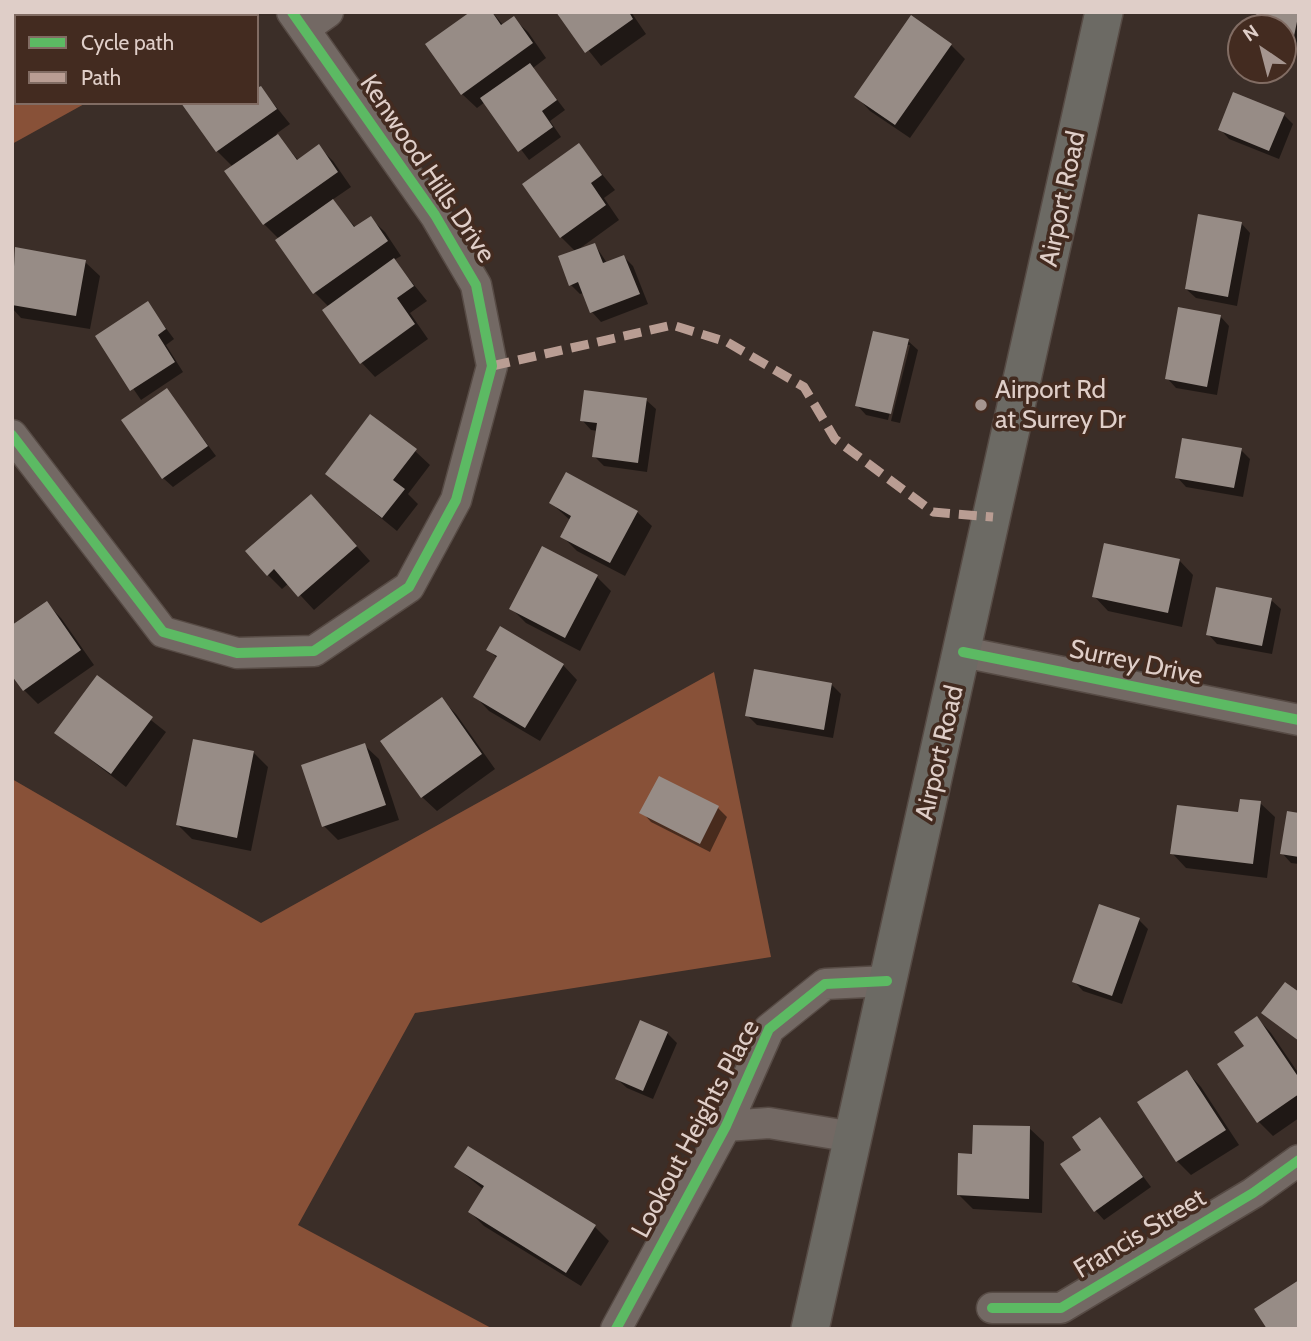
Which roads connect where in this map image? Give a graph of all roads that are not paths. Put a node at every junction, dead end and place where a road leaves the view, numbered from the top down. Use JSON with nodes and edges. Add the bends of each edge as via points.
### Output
{"nodes":[{"id":1,"x":1104,"y":12,"type":"edge"},
{"id":2,"x":308,"y":18,"type":"edge"},
{"id":3,"x":12,"y":435,"type":"edge"},
{"id":4,"x":963,"y":652,"type":"junction"},
{"id":5,"x":1299,"y":720,"type":"edge"},
{"id":6,"x":887,"y":981,"type":"junction"},
{"id":7,"x":726,"y":1126,"type":"junction"},
{"id":8,"x":853,"y":1137,"type":"junction"},
{"id":9,"x":1299,"y":1160,"type":"edge"},
{"id":10,"x":992,"y":1308,"type":"dead end"},
{"id":11,"x":616,"y":1329,"type":"edge"},
{"id":12,"x":810,"y":1329,"type":"edge"}],
"edges":[{"from":1,"to":4,"type":"main road","name":"Airport Road"},
{"from":2,"to":3,"type":"street","name":"Kenwood Hills Drive","via":[[476,285],[492,366],[456,500],[409,587],[314,651],[237,653],[163,632]]},
{"from":4,"to":5,"type":"street","name":"Surrey Drive"},
{"from":4,"to":6,"type":"main road","name":"Airport Road"},
{"from":6,"to":7,"type":"street","name":"Lookout Heights Place","via":[[825,984],[769,1029]]},
{"from":6,"to":8,"type":"main road","name":"Airport Road"},
{"from":7,"to":8,"type":"street","name":"Lookout Heights Place","via":[[769,1124]]},
{"from":7,"to":11,"type":"street","name":"Lookout Heights Place"},
{"from":8,"to":12,"type":"main road","name":"Airport Road"},
{"from":9,"to":10,"type":"street","name":"Francis Street","via":[[1253,1193],[1061,1308]]}]}
